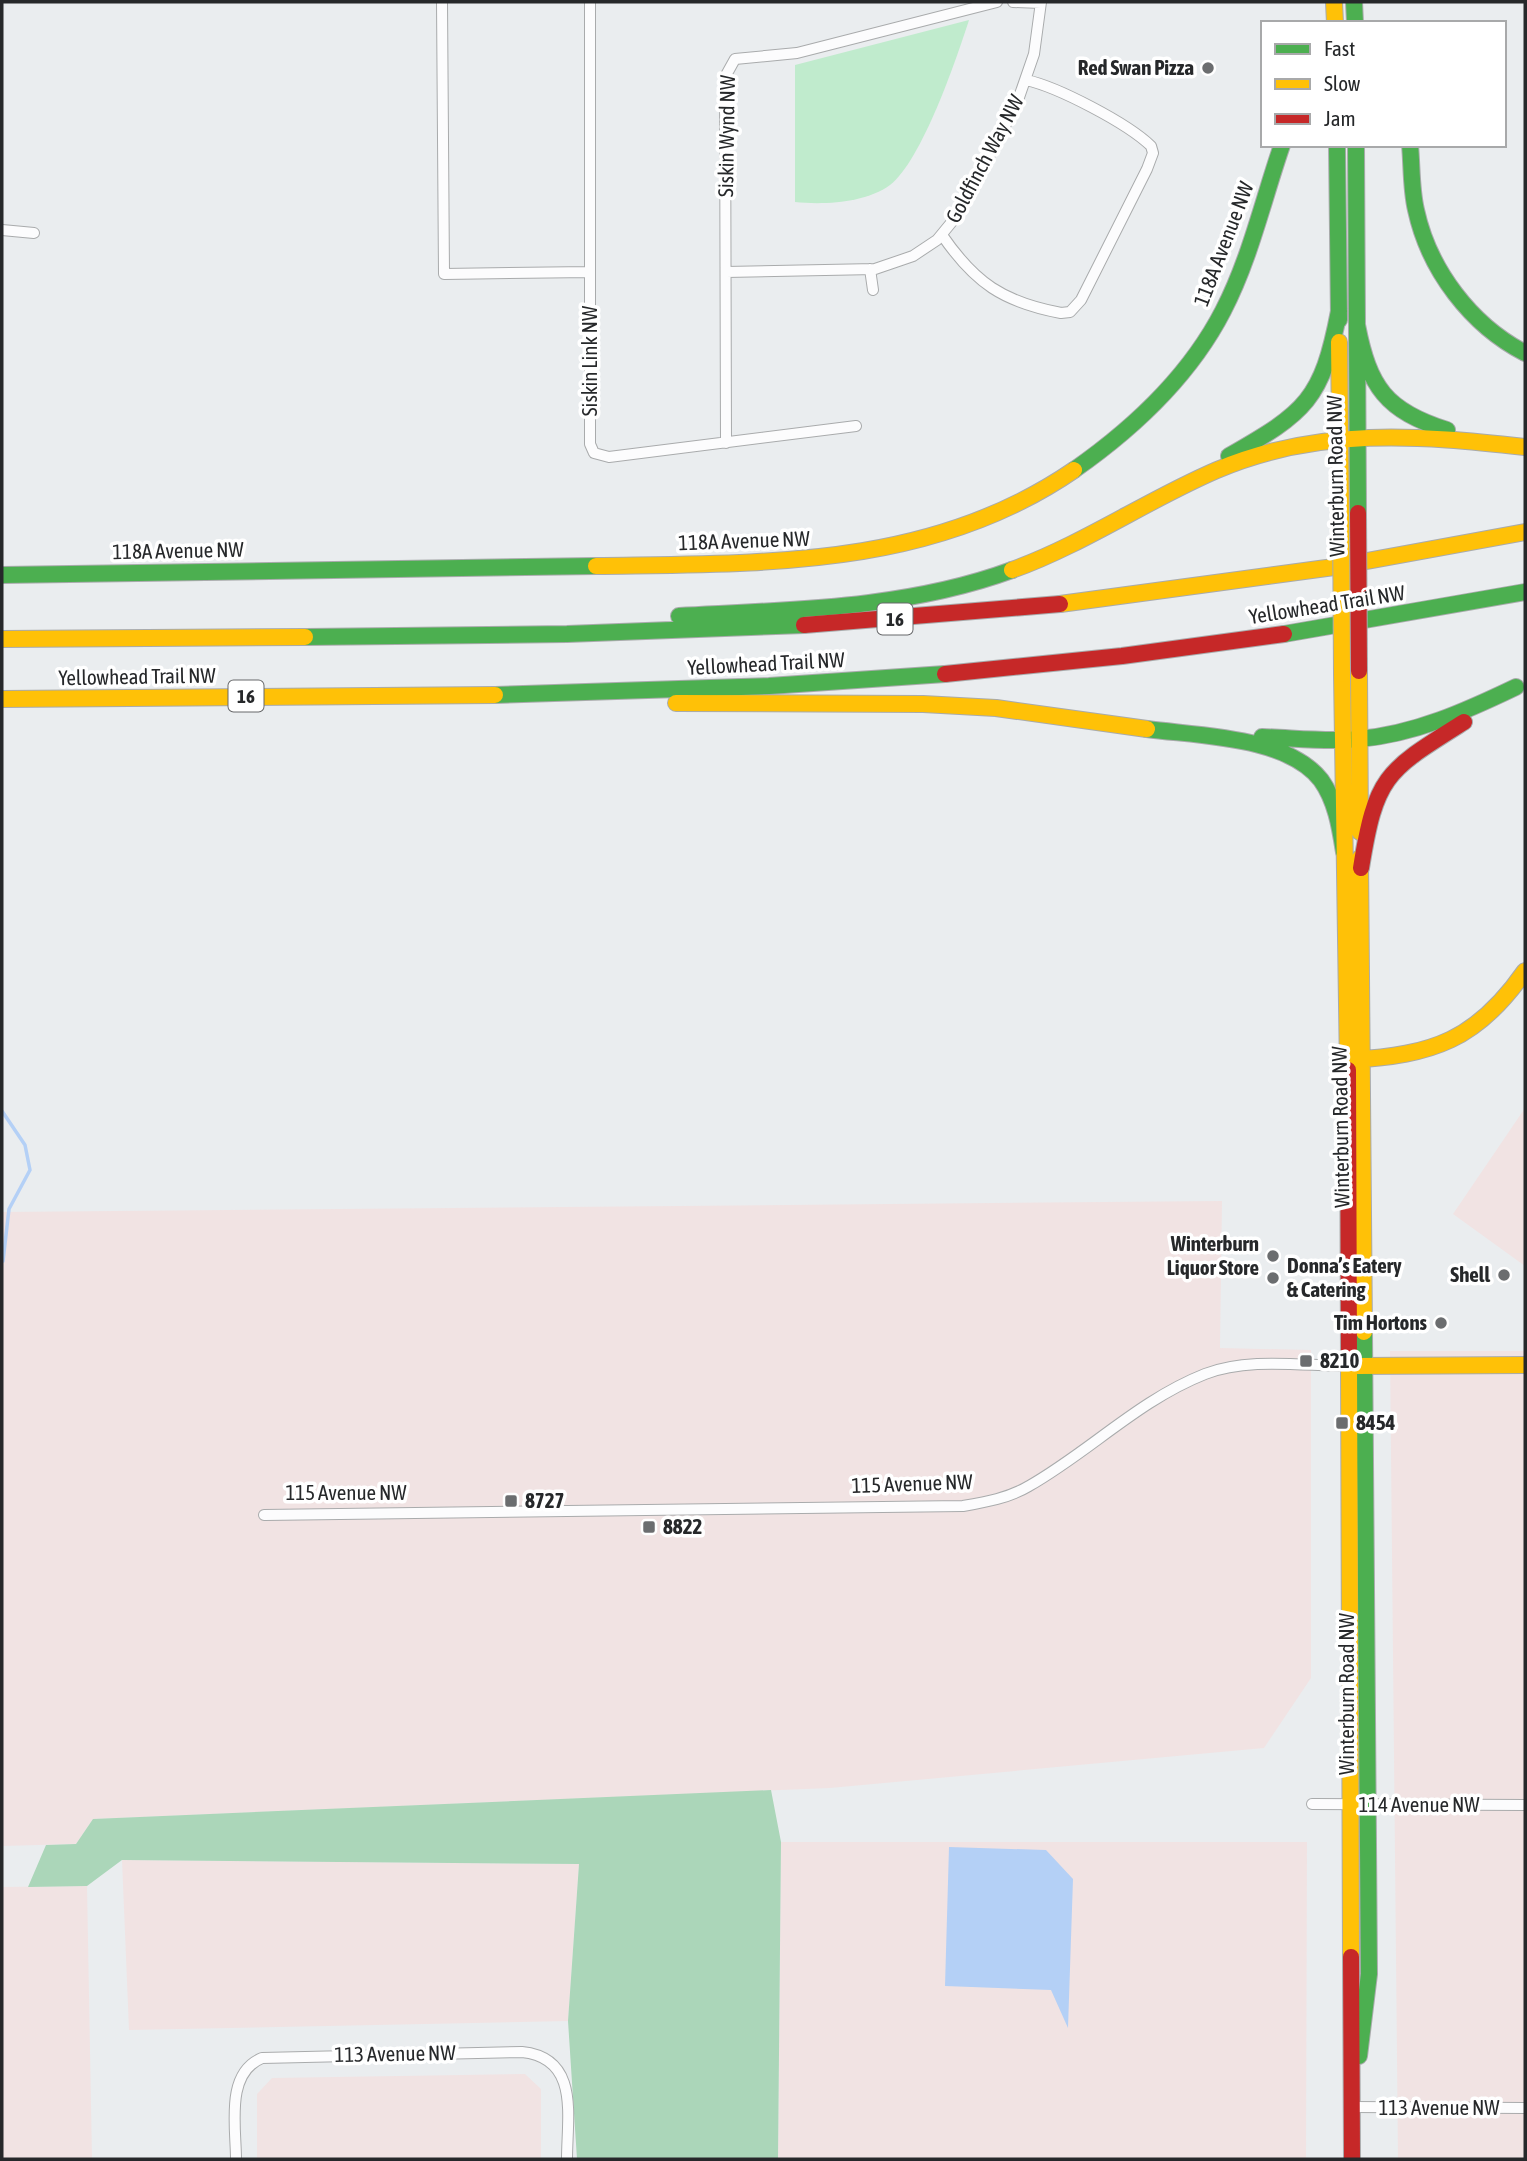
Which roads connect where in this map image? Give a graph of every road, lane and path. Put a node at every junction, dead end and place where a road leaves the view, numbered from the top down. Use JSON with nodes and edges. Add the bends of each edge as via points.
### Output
{"nodes":[{"id":1,"x":442,"y":2,"type":"edge"},
{"id":2,"x":590,"y":2,"type":"edge"},
{"id":3,"x":997,"y":2,"type":"edge"},
{"id":4,"x":1013,"y":2,"type":"edge"},
{"id":5,"x":1041,"y":2,"type":"edge"},
{"id":6,"x":1334,"y":2,"type":"edge"},
{"id":7,"x":1354,"y":2,"type":"edge"},
{"id":8,"x":1335,"y":21,"type":"edge"},
{"id":9,"x":1355,"y":21,"type":"edge"},
{"id":10,"x":1026,"y":80,"type":"junction"},
{"id":11,"x":1281,"y":147,"type":"edge"},
{"id":12,"x":1337,"y":147,"type":"edge"},
{"id":13,"x":1356,"y":147,"type":"edge"},
{"id":14,"x":1410,"y":147,"type":"edge"},
{"id":15,"x":2,"y":230,"type":"edge"},
{"id":16,"x":34,"y":233,"type":"dead end"},
{"id":17,"x":942,"y":235,"type":"junction"},
{"id":18,"x":870,"y":269,"type":"junction"},
{"id":19,"x":590,"y":272,"type":"junction"},
{"id":20,"x":726,"y":272,"type":"junction"},
{"id":21,"x":873,"y":290,"type":"dead end"},
{"id":22,"x":1339,"y":312,"type":"junction"},
{"id":23,"x":1357,"y":325,"type":"junction"},
{"id":24,"x":1525,"y":353,"type":"edge"},
{"id":25,"x":856,"y":426,"type":"dead end"},
{"id":26,"x":1356,"y":438,"type":"junction"},
{"id":27,"x":1339,"y":439,"type":"junction"},
{"id":28,"x":726,"y":443,"type":"junction"},
{"id":29,"x":1503,"y":445,"type":"junction"},
{"id":30,"x":1525,"y":447,"type":"edge"},
{"id":31,"x":1164,"y":496,"type":"junction"},
{"id":32,"x":1525,"y":532,"type":"edge"},
{"id":33,"x":2,"y":575,"type":"edge"},
{"id":34,"x":1525,"y":592,"type":"edge"},
{"id":35,"x":397,"y":634,"type":"junction"},
{"id":36,"x":2,"y":639,"type":"edge"},
{"id":37,"x":1350,"y":673,"type":"junction"},
{"id":38,"x":1521,"y":685,"type":"edge"},
{"id":39,"x":491,"y":694,"type":"junction"},
{"id":40,"x":2,"y":699,"type":"edge"},
{"id":41,"x":1199,"y":735,"type":"junction"},
{"id":42,"x":1350,"y":740,"type":"junction"},
{"id":43,"x":1344,"y":852,"type":"junction"},
{"id":44,"x":1361,"y":868,"type":"junction"},
{"id":45,"x":1525,"y":971,"type":"edge"},
{"id":46,"x":1353,"y":1060,"type":"junction"},
{"id":47,"x":1525,"y":1365,"type":"edge"},
{"id":48,"x":1348,"y":1366,"type":"junction"},
{"id":49,"x":1367,"y":1366,"type":"junction"},
{"id":50,"x":264,"y":1515,"type":"dead end"},
{"id":51,"x":1312,"y":1804,"type":"dead end"},
{"id":52,"x":1351,"y":1804,"type":"junction"},
{"id":53,"x":1369,"y":1805,"type":"junction"},
{"id":54,"x":1525,"y":1805,"type":"edge"},
{"id":55,"x":1352,"y":2108,"type":"junction"},
{"id":56,"x":1525,"y":2108,"type":"edge"},
{"id":57,"x":236,"y":2159,"type":"edge"},
{"id":58,"x":567,"y":2159,"type":"edge"},
{"id":59,"x":1352,"y":2159,"type":"edge"}],
"edges":[{"from":1,"to":19,"type":"street","via":[[444,274]]},
{"from":2,"to":19,"type":"street","name":"Siskin Link NW"},
{"from":3,"to":20,"type":"street","name":"Siskin Wynd NW","via":[[797,53],[729,63],[725,77]]},
{"from":4,"to":5,"type":"street"},
{"from":5,"to":10,"type":"street","name":"Goldfinch Way NW"},
{"from":6,"to":8,"type":"main road"},
{"from":7,"to":9,"type":"main road"},
{"from":10,"to":17,"type":"street","name":"Goldfinch Way NW","via":[[984,168]]},
{"from":10,"to":17,"type":"street","via":[[1080,102],[1144,139],[1153,153],[1081,300],[1070,312],[1062,313],[1012,299],[978,279]]},
{"from":11,"to":33,"type":"main road","name":"118A Avenue NW","via":[[1229,298],[1211,334],[1160,399],[1133,426],[1067,473],[958,528],[861,553],[783,564]]},
{"from":12,"to":22,"type":"main road","name":"Winterburn Road NW"},
{"from":13,"to":23,"type":"main road","name":"Winterburn Road NW"},
{"from":14,"to":24,"type":"main road","via":[[1415,208],[1429,252],[1474,314]]},
{"from":15,"to":16,"type":"street"},
{"from":17,"to":18,"type":"street","name":"Goldfinch Way NW","via":[[913,256]]},
{"from":18,"to":20,"type":"street","name":"Goldfinch Way NW"},
{"from":18,"to":21,"type":"street"},
{"from":19,"to":28,"type":"street","name":"Siskin Link NW","via":[[590,444],[594,453],[609,457]]},
{"from":20,"to":28,"type":"street","name":"Siskin Wynd NW"},
{"from":22,"to":27,"type":"main road","name":"Winterburn Road NW"},
{"from":22,"to":31,"type":"main road","via":[[1329,366],[1305,409]]},
{"from":23,"to":26,"type":"main road","name":"Winterburn Road NW"},
{"from":23,"to":29,"type":"main road","via":[[1362,360],[1389,405],[1416,422]]},
{"from":25,"to":28,"type":"street","name":"Siskin Link NW"},
{"from":26,"to":27,"type":"main road"},
{"from":26,"to":29,"type":"main road","via":[[1397,435]]},
{"from":26,"to":37,"type":"main road","name":"Winterburn Road NW","bridge":true,"via":[[1358,513]]},
{"from":27,"to":31,"type":"main road","via":[[1301,443],[1258,456]]},
{"from":27,"to":37,"type":"main road","name":"Winterburn Road NW","bridge":true},
{"from":29,"to":30,"type":"main road"},
{"from":31,"to":35,"type":"main road","via":[[1033,562],[938,593],[790,610]]},
{"from":32,"to":35,"type":"main road","name":"Yellowhead Trail NW","number":"16","via":[[1234,582],[1030,607],[757,628]]},
{"from":34,"to":39,"type":"main road","name":"Yellowhead Trail NW","number":"16","via":[[1251,639],[969,672],[766,686]]},
{"from":35,"to":36,"type":"main road","name":"Yellowhead Trail NW","number":"16"},
{"from":37,"to":42,"type":"main road","name":"Winterburn Road NW"},
{"from":38,"to":42,"type":"main road","via":[[1425,726]]},
{"from":38,"to":44,"type":"main road","via":[[1410,757],[1390,777],[1375,800]]},
{"from":39,"to":40,"type":"main road","name":"Yellowhead Trail NW","number":"16"},
{"from":39,"to":41,"type":"main road","via":[[600,703],[996,708]]},
{"from":41,"to":42,"type":"main road"},
{"from":41,"to":43,"type":"main road","via":[[1276,749],[1303,762],[1332,796]]},
{"from":42,"to":43,"type":"main road","name":"Winterburn Road NW"},
{"from":42,"to":44,"type":"main road","name":"Winterburn Road NW"},
{"from":43,"to":46,"type":"main road","name":"Winterburn Road NW"},
{"from":44,"to":46,"type":"main road","name":"Winterburn Road NW"},
{"from":45,"to":46,"type":"main road","via":[[1495,1013],[1456,1041],[1411,1056]]},
{"from":46,"to":48,"type":"main road","name":"Winterburn Road NW"},
{"from":46,"to":49,"type":"main road","name":"Winterburn Road NW"},
{"from":47,"to":49,"type":"main road","name":"115 Avenue NW"},
{"from":48,"to":49,"type":"main road","name":"115 Avenue NW"},
{"from":48,"to":50,"type":"street","name":"115 Avenue NW","via":[[1232,1366],[1205,1374],[1127,1417],[1029,1486],[998,1500],[963,1506]]},
{"from":48,"to":52,"type":"main road","name":"Winterburn Road NW"},
{"from":49,"to":53,"type":"main road","name":"Winterburn Road NW"},
{"from":51,"to":52,"type":"street","name":"114 Avenue NW"},
{"from":52,"to":53,"type":"street","name":"114 Avenue NW"},
{"from":52,"to":55,"type":"main road","name":"Winterburn Road NW"},
{"from":53,"to":54,"type":"street","name":"114 Avenue NW"},
{"from":53,"to":55,"type":"main road","name":"Winterburn Road NW","via":[[1369,1974]]},
{"from":55,"to":56,"type":"street","name":"113 Avenue NW"},
{"from":55,"to":59,"type":"main road","name":"Winterburn Road NW"},
{"from":57,"to":58,"type":"street","name":"113 Avenue NW","via":[[236,2091],[248,2067],[269,2057],[522,2052],[545,2056],[565,2084]]}]}
